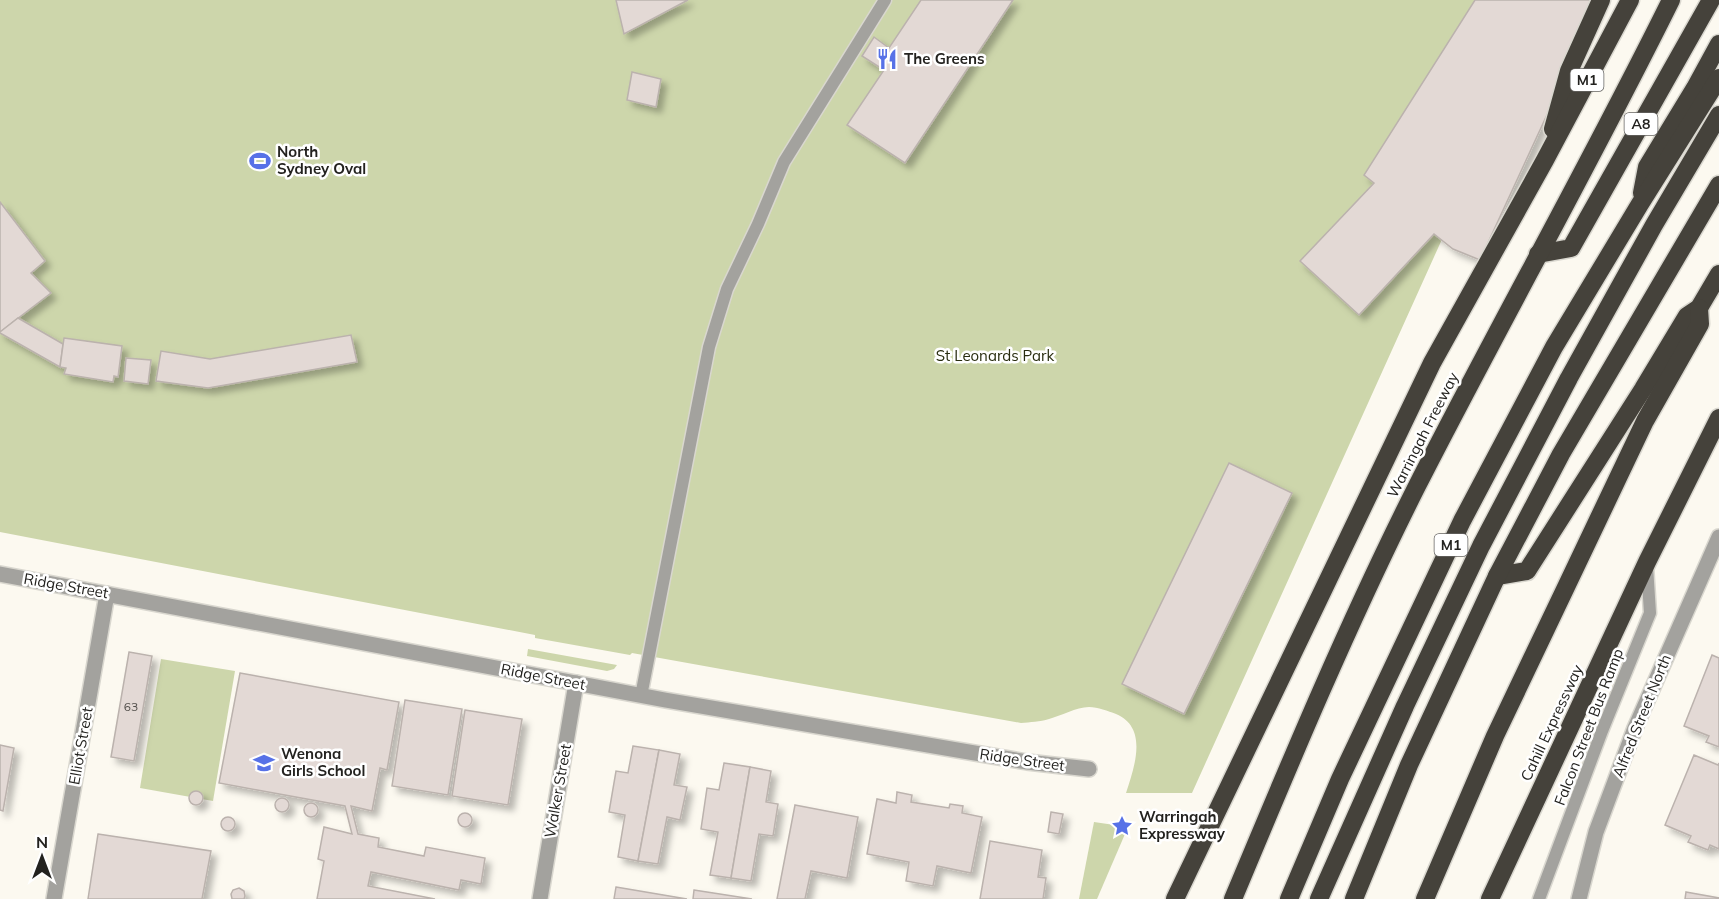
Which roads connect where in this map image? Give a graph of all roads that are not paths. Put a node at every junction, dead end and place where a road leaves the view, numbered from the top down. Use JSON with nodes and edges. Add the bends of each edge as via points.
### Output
{"nodes":[{"id":1,"x":885,"y":0,"type":"edge"},
{"id":2,"x":1601,"y":0,"type":"edge"},
{"id":3,"x":1630,"y":0,"type":"edge"},
{"id":4,"x":1671,"y":0,"type":"edge"},
{"id":5,"x":1710,"y":0,"type":"edge"},
{"id":6,"x":1719,"y":44,"type":"edge"},
{"id":7,"x":1719,"y":78,"type":"edge"},
{"id":8,"x":1719,"y":115,"type":"edge"},
{"id":9,"x":1545,"y":160,"type":"junction"},
{"id":10,"x":1719,"y":185,"type":"edge"},
{"id":11,"x":1640,"y":204,"type":"junction"},
{"id":12,"x":1538,"y":254,"type":"junction"},
{"id":13,"x":1719,"y":274,"type":"edge"},
{"id":14,"x":1699,"y":308,"type":"junction"},
{"id":15,"x":1719,"y":418,"type":"edge"},
{"id":16,"x":1719,"y":537,"type":"edge"},
{"id":17,"x":1715,"y":554,"type":"edge"},
{"id":18,"x":1647,"y":562,"type":"junction"},
{"id":19,"x":0,"y":574,"type":"edge"},
{"id":20,"x":1497,"y":576,"type":"junction"},
{"id":21,"x":107,"y":594,"type":"junction"},
{"id":22,"x":576,"y":683,"type":"junction"},
{"id":23,"x":641,"y":696,"type":"junction"},
{"id":24,"x":1089,"y":769,"type":"dead end"},
{"id":25,"x":54,"y":899,"type":"edge"},
{"id":26,"x":540,"y":899,"type":"edge"},
{"id":27,"x":1175,"y":899,"type":"edge"},
{"id":28,"x":1233,"y":899,"type":"edge"},
{"id":29,"x":1289,"y":899,"type":"edge"},
{"id":30,"x":1319,"y":899,"type":"edge"},
{"id":31,"x":1354,"y":899,"type":"edge"},
{"id":32,"x":1425,"y":899,"type":"edge"},
{"id":33,"x":1490,"y":899,"type":"edge"},
{"id":34,"x":1539,"y":899,"type":"edge"},
{"id":35,"x":1579,"y":899,"type":"edge"}],
"edges":[{"from":1,"to":23,"type":"lane","via":[[784,162],[721,304],[709,347]]},
{"from":2,"to":9,"type":"highway","via":[[1569,71]]},
{"from":3,"to":9,"type":"highway","number":"M1"},
{"from":4,"to":12,"type":"highway","name":"Warringah Freeway","number":"M1"},
{"from":5,"to":12,"type":"highway","number":"A8","via":[[1570,248]]},
{"from":6,"to":11,"type":"highway","via":[[1647,167]]},
{"from":7,"to":11,"type":"highway","number":"M1"},
{"from":8,"to":30,"type":"highway","via":[[1569,378],[1481,546]]},
{"from":9,"to":27,"type":"highway","number":"M1","via":[[1432,363]]},
{"from":10,"to":20,"type":"highway","via":[[1561,454]]},
{"from":11,"to":29,"type":"highway","number":"M1","via":[[1554,347],[1462,521],[1340,779]]},
{"from":12,"to":28,"type":"highway","name":"Warringah Freeway","number":"M1","via":[[1380,562]]},
{"from":13,"to":14,"type":"highway"},
{"from":14,"to":20,"type":"highway","via":[[1687,316],[1527,571]]},
{"from":14,"to":32,"type":"highway","via":[[1700,324],[1645,421],[1586,544],[1495,736]]},
{"from":15,"to":18,"type":"highway"},
{"from":16,"to":17,"type":"street","name":"Alfred Street North"},
{"from":17,"to":35,"type":"street","name":"Alfred Street North","via":[[1635,728],[1596,832]]},
{"from":18,"to":33,"type":"highway","name":"Cahill Expressway"},
{"from":18,"to":34,"type":"lane","name":"Falcon Street Bus Ramp","via":[[1650,613]]},
{"from":19,"to":21,"type":"street","name":"Ridge Street"},
{"from":20,"to":31,"type":"highway","via":[[1409,765]]},
{"from":21,"to":22,"type":"street","name":"Ridge Street"},
{"from":21,"to":25,"type":"street","name":"Elliot Street"},
{"from":22,"to":23,"type":"street","name":"Ridge Street"},
{"from":22,"to":26,"type":"street","name":"Walker Street"},
{"from":23,"to":24,"type":"street","name":"Ridge Street","via":[[1027,762]]}]}
